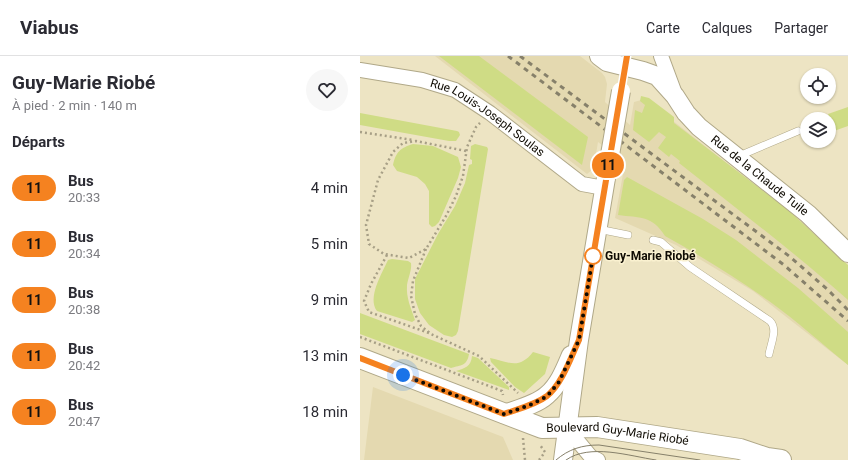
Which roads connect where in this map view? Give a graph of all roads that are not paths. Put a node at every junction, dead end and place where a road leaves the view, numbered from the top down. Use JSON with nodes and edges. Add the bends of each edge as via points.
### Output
{"nodes":[{"id":1,"x":599,"y":56,"type":"edge"},
{"id":2,"x":661,"y":56,"type":"edge"},
{"id":3,"x":626,"y":61,"type":"edge"},
{"id":4,"x":360,"y":70,"type":"edge"},
{"id":5,"x":675,"y":96,"type":"junction"},
{"id":6,"x":798,"y":131,"type":"dead end"},
{"id":7,"x":737,"y":157,"type":"junction"},
{"id":8,"x":605,"y":183,"type":"junction"},
{"id":9,"x":598,"y":229,"type":"junction"},
{"id":10,"x":628,"y":235,"type":"dead end"},
{"id":11,"x":653,"y":240,"type":"dead end"},
{"id":12,"x":848,"y":253,"type":"edge"},
{"id":13,"x":579,"y":340,"type":"junction"},
{"id":14,"x":769,"y":354,"type":"dead end"},
{"id":15,"x":360,"y":358,"type":"edge"},
{"id":16,"x":505,"y":407,"type":"junction"},
{"id":17,"x":567,"y":428,"type":"junction"},
{"id":18,"x":719,"y":447,"type":"junction"},
{"id":19,"x":563,"y":460,"type":"edge"},
{"id":20,"x":598,"y":460,"type":"edge"},
{"id":21,"x":755,"y":460,"type":"edge"},
{"id":22,"x":781,"y":460,"type":"edge"}],
"edges":[{"from":1,"to":3,"type":"street","name":"Rue de la Chaude Tuile","via":[[607,62]]},
{"from":2,"to":5,"type":"street","name":"Rue de la Chaude Tuile"},
{"from":3,"to":5,"type":"street","name":"Rue de la Chaude Tuile","via":[[657,76]]},
{"from":3,"to":8,"type":"street","bridge":true},
{"from":4,"to":8,"type":"street","name":"Rue Louis-Joseph Soulas","via":[[438,84],[455,90],[490,113],[582,184]]},
{"from":5,"to":7,"type":"street","name":"Rue de la Chaude Tuile","via":[[686,113],[700,127]]},
{"from":6,"to":7,"type":"lane"},
{"from":7,"to":12,"type":"street","name":"Rue de la Chaude Tuile","via":[[808,214]]},
{"from":8,"to":9,"type":"street"},
{"from":9,"to":10,"type":"lane"},
{"from":9,"to":13,"type":"street"},
{"from":11,"to":14,"type":"lane","via":[[661,242],[690,267],[770,321],[774,330]]},
{"from":13,"to":16,"type":"street","via":[[559,382],[548,395],[530,405]]},
{"from":13,"to":17,"type":"street"},
{"from":15,"to":16,"type":"main road","name":"Boulevard Guy-Marie Riobé"},
{"from":16,"to":17,"type":"main road","name":"Boulevard Guy-Marie Riobé","via":[[542,428]]},
{"from":17,"to":18,"type":"main road","name":"Boulevard Guy-Marie Riobé","via":[[597,427]]},
{"from":17,"to":19,"type":"street"},
{"from":17,"to":20,"type":"street","via":[[591,457]]},
{"from":18,"to":21,"type":"main road","name":"Boulevard Guy-Marie Riobé"},
{"from":18,"to":22,"type":"main road","name":"Boulevard Guy-Marie Riobé","via":[[740,449]]}]}
